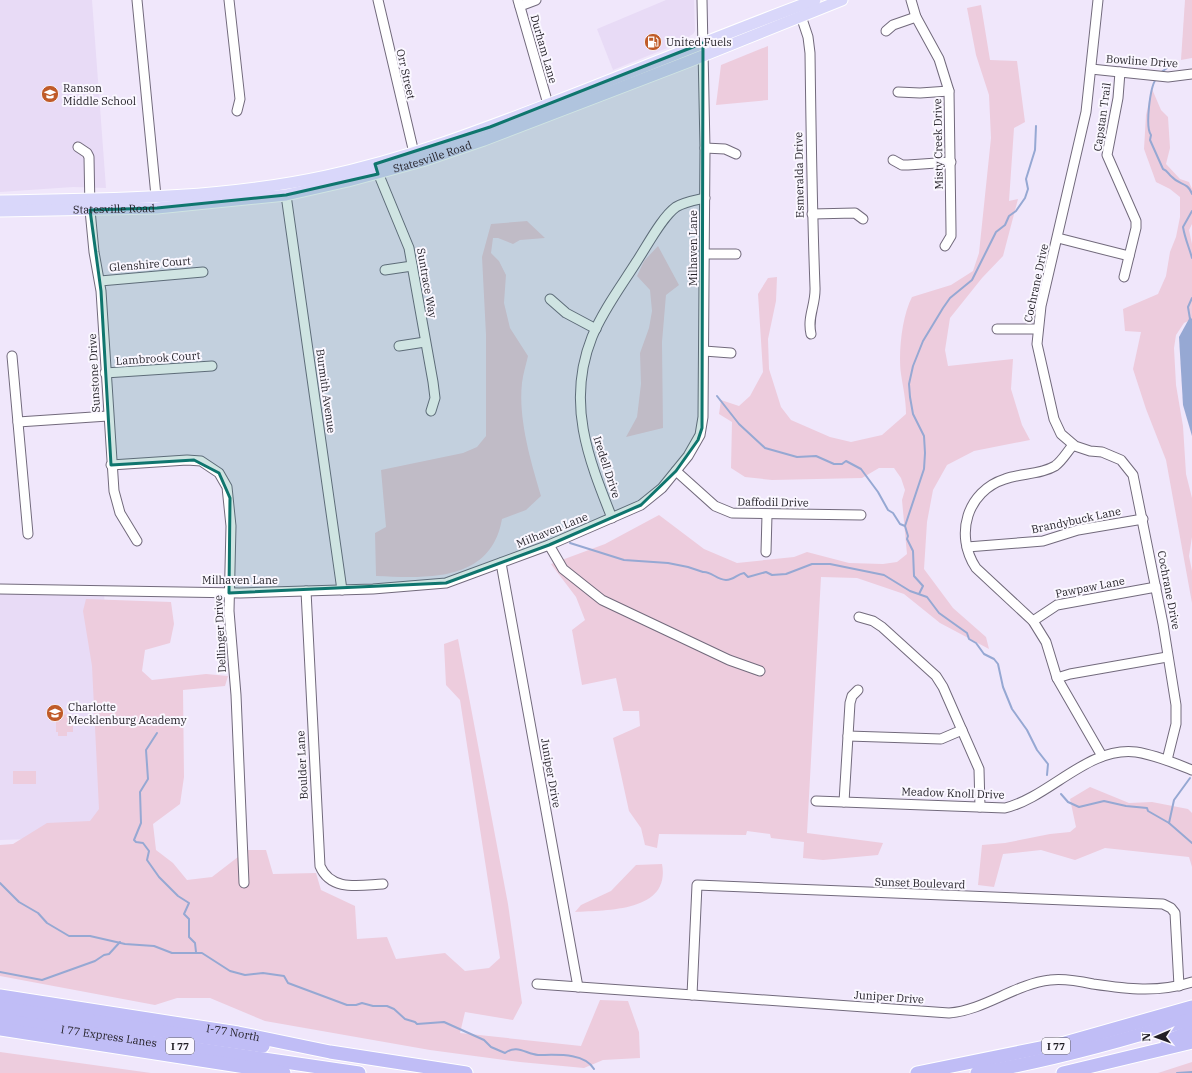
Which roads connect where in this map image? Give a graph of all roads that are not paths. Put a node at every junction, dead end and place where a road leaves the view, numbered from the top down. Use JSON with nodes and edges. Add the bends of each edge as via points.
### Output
{"nodes":[{"id":1,"x":137,"y":0,"type":"edge"},
{"id":2,"x":229,"y":0,"type":"edge"},
{"id":3,"x":378,"y":0,"type":"edge"},
{"id":4,"x":536,"y":0,"type":"edge"},
{"id":5,"x":702,"y":0,"type":"edge"},
{"id":6,"x":814,"y":0,"type":"edge"},
{"id":7,"x":842,"y":0,"type":"edge"},
{"id":8,"x":911,"y":0,"type":"edge"},
{"id":9,"x":1098,"y":0,"type":"edge"},
{"id":10,"x":519,"y":3,"type":"edge"},
{"id":11,"x":800,"y":16,"type":"junction"},
{"id":12,"x":916,"y":17,"type":"junction"},
{"id":13,"x":886,"y":32,"type":"dead end"},
{"id":14,"x":703,"y":43,"type":"junction"},
{"id":15,"x":704,"y":55,"type":"junction"},
{"id":16,"x":1091,"y":69,"type":"junction"},
{"id":17,"x":1120,"y":72,"type":"junction"},
{"id":18,"x":1192,"y":74,"type":"edge"},
{"id":19,"x":898,"y":92,"type":"dead end"},
{"id":20,"x":949,"y":92,"type":"junction"},
{"id":21,"x":548,"y":104,"type":"junction"},
{"id":22,"x":236,"y":111,"type":"dead end"},
{"id":23,"x":78,"y":146,"type":"dead end"},
{"id":24,"x":705,"y":148,"type":"junction"},
{"id":25,"x":414,"y":153,"type":"junction"},
{"id":26,"x":736,"y":154,"type":"dead end"},
{"id":27,"x":893,"y":160,"type":"dead end"},
{"id":28,"x":951,"y":162,"type":"junction"},
{"id":29,"x":376,"y":169,"type":"junction"},
{"id":30,"x":286,"y":195,"type":"junction"},
{"id":31,"x":156,"y":196,"type":"junction"},
{"id":32,"x":705,"y":198,"type":"junction"},
{"id":33,"x":90,"y":199,"type":"junction"},
{"id":34,"x":0,"y":201,"type":"edge"},
{"id":35,"x":90,"y":210,"type":"junction"},
{"id":36,"x":0,"y":211,"type":"edge"},
{"id":37,"x":812,"y":214,"type":"junction"},
{"id":38,"x":863,"y":219,"type":"dead end"},
{"id":39,"x":1058,"y":238,"type":"junction"},
{"id":40,"x":945,"y":246,"type":"dead end"},
{"id":41,"x":705,"y":254,"type":"junction"},
{"id":42,"x":736,"y":254,"type":"dead end"},
{"id":43,"x":1129,"y":256,"type":"junction"},
{"id":44,"x":412,"y":266,"type":"junction"},
{"id":45,"x":385,"y":270,"type":"dead end"},
{"id":46,"x":203,"y":272,"type":"dead end"},
{"id":47,"x":1124,"y":277,"type":"dead end"},
{"id":48,"x":100,"y":281,"type":"junction"},
{"id":49,"x":550,"y":299,"type":"dead end"},
{"id":50,"x":997,"y":328,"type":"dead end"},
{"id":51,"x":596,"y":329,"type":"junction"},
{"id":52,"x":1038,"y":329,"type":"junction"},
{"id":53,"x":812,"y":334,"type":"dead end"},
{"id":54,"x":426,"y":342,"type":"junction"},
{"id":55,"x":399,"y":346,"type":"dead end"},
{"id":56,"x":704,"y":351,"type":"junction"},
{"id":57,"x":731,"y":353,"type":"dead end"},
{"id":58,"x":12,"y":356,"type":"dead end"},
{"id":59,"x":212,"y":366,"type":"dead end"},
{"id":60,"x":105,"y":373,"type":"junction"},
{"id":61,"x":431,"y":411,"type":"dead end"},
{"id":62,"x":108,"y":416,"type":"junction"},
{"id":63,"x":18,"y":422,"type":"junction"},
{"id":64,"x":1073,"y":445,"type":"junction"},
{"id":65,"x":111,"y":465,"type":"junction"},
{"id":66,"x":676,"y":471,"type":"junction"},
{"id":67,"x":766,"y":514,"type":"junction"},
{"id":68,"x":861,"y":516,"type":"dead end"},
{"id":69,"x":612,"y":518,"type":"junction"},
{"id":70,"x":1142,"y":519,"type":"junction"},
{"id":71,"x":28,"y":534,"type":"dead end"},
{"id":72,"x":137,"y":541,"type":"dead end"},
{"id":73,"x":549,"y":545,"type":"junction"},
{"id":74,"x":967,"y":547,"type":"junction"},
{"id":75,"x":766,"y":552,"type":"dead end"},
{"id":76,"x":501,"y":563,"type":"junction"},
{"id":77,"x":1156,"y":587,"type":"junction"},
{"id":78,"x":0,"y":589,"type":"edge"},
{"id":79,"x":342,"y":590,"type":"junction"},
{"id":80,"x":306,"y":592,"type":"junction"},
{"id":81,"x":229,"y":593,"type":"junction"},
{"id":82,"x":859,"y":617,"type":"dead end"},
{"id":83,"x":1033,"y":621,"type":"junction"},
{"id":84,"x":1167,"y":656,"type":"junction"},
{"id":85,"x":760,"y":671,"type":"dead end"},
{"id":86,"x":1057,"y":678,"type":"junction"},
{"id":87,"x":858,"y":690,"type":"dead end"},
{"id":88,"x":962,"y":730,"type":"junction"},
{"id":89,"x":848,"y":736,"type":"junction"},
{"id":90,"x":1102,"y":756,"type":"junction"},
{"id":91,"x":1167,"y":760,"type":"junction"},
{"id":92,"x":1192,"y":770,"type":"edge"},
{"id":93,"x":816,"y":801,"type":"dead end"},
{"id":94,"x":844,"y":802,"type":"junction"},
{"id":95,"x":980,"y":807,"type":"junction"},
{"id":96,"x":244,"y":883,"type":"dead end"},
{"id":97,"x":384,"y":884,"type":"dead end"},
{"id":98,"x":1192,"y":982,"type":"edge"},
{"id":99,"x":537,"y":984,"type":"dead end"},
{"id":100,"x":1179,"y":986,"type":"junction"},
{"id":101,"x":578,"y":987,"type":"junction"},
{"id":102,"x":692,"y":995,"type":"junction"},
{"id":103,"x":0,"y":996,"type":"edge"},
{"id":104,"x":1192,"y":1007,"type":"edge"},
{"id":105,"x":0,"y":1008,"type":"edge"},
{"id":106,"x":1192,"y":1019,"type":"edge"},
{"id":107,"x":0,"y":1020,"type":"edge"},
{"id":108,"x":0,"y":1029,"type":"edge"},
{"id":109,"x":1192,"y":1032,"type":"edge"},
{"id":110,"x":1192,"y":1042,"type":"edge"},
{"id":111,"x":330,"y":1052,"type":"junction"},
{"id":112,"x":1118,"y":1059,"type":"junction"},
{"id":113,"x":284,"y":1073,"type":"edge"},
{"id":114,"x":359,"y":1073,"type":"edge"},
{"id":115,"x":466,"y":1073,"type":"edge"},
{"id":116,"x":917,"y":1073,"type":"edge"},
{"id":117,"x":977,"y":1073,"type":"edge"},
{"id":118,"x":1063,"y":1073,"type":"edge"}],
"edges":[{"from":1,"to":31,"type":"street"},
{"from":2,"to":22,"type":"street","via":[[240,99]]},
{"from":3,"to":25,"type":"street","name":"Orr Street"},
{"from":4,"to":10,"type":"street"},
{"from":5,"to":14,"type":"street","name":"Milhaven Lane"},
{"from":6,"to":14,"type":"main road","name":"Statesville Road"},
{"from":7,"to":11,"type":"main road","name":"Statesville Road"},
{"from":8,"to":12,"type":"street","name":"Misty Creek Drive"},
{"from":9,"to":16,"type":"street","name":"Cochrane Drive"},
{"from":10,"to":21,"type":"street","name":"Durham Lane"},
{"from":11,"to":15,"type":"main road","name":"Statesville Road"},
{"from":11,"to":37,"type":"street","name":"Esmeralda Drive","via":[[808,37],[810,53]]},
{"from":12,"to":13,"type":"street","via":[[893,25]]},
{"from":12,"to":20,"type":"street","name":"Misty Creek Drive","via":[[939,59]]},
{"from":14,"to":15,"type":"street","name":"Milhaven Lane"},
{"from":14,"to":21,"type":"main road","name":"Statesville Road"},
{"from":15,"to":24,"type":"street","name":"Milhaven Lane"},
{"from":15,"to":29,"type":"main road","name":"Statesville Road","via":[[484,140]]},
{"from":16,"to":17,"type":"street","name":"Bowline Drive"},
{"from":16,"to":39,"type":"street","name":"Cochrane Drive","via":[[1082,136]]},
{"from":17,"to":18,"type":"street","name":"Bowline Drive","via":[[1168,76]]},
{"from":17,"to":43,"type":"street","name":"Capstan Trail","via":[[1118,98],[1107,155],[1136,221]]},
{"from":19,"to":20,"type":"street"},
{"from":20,"to":28,"type":"street","name":"Misty Creek Drive"},
{"from":21,"to":25,"type":"main road","name":"Statesville Road"},
{"from":23,"to":33,"type":"street","name":"Sunstone Drive","via":[[89,157]]},
{"from":24,"to":26,"type":"street","via":[[725,149]]},
{"from":24,"to":32,"type":"street","name":"Milhaven Lane"},
{"from":25,"to":29,"type":"main road","name":"Statesville Road"},
{"from":27,"to":28,"type":"street","via":[[908,165]]},
{"from":28,"to":40,"type":"street","name":"Misty Creek Drive","via":[[951,230]]},
{"from":29,"to":30,"type":"main road","name":"Statesville Road"},
{"from":29,"to":31,"type":"main road","name":"Statesville Road","via":[[273,186]]},
{"from":29,"to":44,"type":"street","name":"Suntrace Way","via":[[407,242]]},
{"from":30,"to":35,"type":"main road","name":"Statesville Road","via":[[157,208]]},
{"from":30,"to":79,"type":"street","name":"Burmith Avenue"},
{"from":31,"to":33,"type":"main road","name":"Statesville Road"},
{"from":32,"to":41,"type":"street","name":"Milhaven Lane"},
{"from":32,"to":51,"type":"street","name":"Iredell Drive","via":[[681,205],[672,211],[639,258]]},
{"from":33,"to":34,"type":"main road","name":"Statesville Road"},
{"from":33,"to":35,"type":"street","name":"Sunstone Drive"},
{"from":35,"to":36,"type":"main road","name":"Statesville Road"},
{"from":35,"to":48,"type":"street","name":"Sunstone Drive"},
{"from":37,"to":38,"type":"street","via":[[855,214]]},
{"from":37,"to":53,"type":"street","name":"Esmeralda Drive","via":[[815,290],[809,323]]},
{"from":39,"to":43,"type":"street"},
{"from":39,"to":52,"type":"street","name":"Cochrane Drive","via":[[1042,301]]},
{"from":41,"to":42,"type":"street"},
{"from":41,"to":56,"type":"street","name":"Milhaven Lane"},
{"from":43,"to":47,"type":"street","name":"Capstan Trail"},
{"from":44,"to":45,"type":"street"},
{"from":44,"to":54,"type":"street","name":"Suntrace Way"},
{"from":46,"to":48,"type":"street","name":"Glenshire Court"},
{"from":48,"to":60,"type":"street","name":"Sunstone Drive"},
{"from":49,"to":51,"type":"street","via":[[566,313]]},
{"from":50,"to":52,"type":"street"},
{"from":51,"to":69,"type":"street","name":"Iredell Drive","via":[[589,346],[583,377],[581,416],[587,450]]},
{"from":52,"to":64,"type":"street","name":"Cochrane Drive","via":[[1038,353],[1054,419],[1061,434]]},
{"from":54,"to":55,"type":"street"},
{"from":54,"to":61,"type":"street","name":"Suntrace Way","via":[[435,398]]},
{"from":56,"to":57,"type":"street"},
{"from":56,"to":66,"type":"street","name":"Milhaven Lane","via":[[702,428],[698,440]]},
{"from":58,"to":63,"type":"street"},
{"from":59,"to":60,"type":"street","name":"Lambrook Court"},
{"from":60,"to":62,"type":"street","name":"Sunstone Drive"},
{"from":62,"to":63,"type":"street"},
{"from":62,"to":65,"type":"street","name":"Sunstone Drive"},
{"from":63,"to":71,"type":"street"},
{"from":64,"to":70,"type":"street","name":"Cochrane Drive","via":[[1113,456],[1127,465],[1137,488]]},
{"from":64,"to":74,"type":"street","via":[[1056,465],[1047,470],[996,482],[978,495],[966,520],[964,536]]},
{"from":65,"to":72,"type":"street","name":"Sunstone Drive","via":[[117,503]]},
{"from":65,"to":81,"type":"street","name":"Dellinger Drive","via":[[194,460],[208,464],[219,473],[230,498]]},
{"from":66,"to":67,"type":"street","name":"Daffodil Drive","via":[[719,508],[740,514]]},
{"from":66,"to":69,"type":"street","name":"Milhaven Lane","via":[[652,497],[632,510]]},
{"from":67,"to":68,"type":"street","name":"Daffodil Drive"},
{"from":67,"to":75,"type":"street"},
{"from":69,"to":73,"type":"street","name":"Milhaven Lane"},
{"from":70,"to":74,"type":"street","name":"Brandybuck Lane","via":[[1078,530],[1043,541]]},
{"from":70,"to":77,"type":"street","name":"Cochrane Drive"},
{"from":73,"to":76,"type":"street","name":"Milhaven Lane"},
{"from":73,"to":85,"type":"street","via":[[563,569],[602,600],[729,660]]},
{"from":74,"to":83,"type":"street","via":[[976,568]]},
{"from":76,"to":79,"type":"street","name":"Milhaven Lane","via":[[446,583]]},
{"from":76,"to":101,"type":"street","name":"Juniper Drive"},
{"from":77,"to":83,"type":"street","name":"Pawpaw Lane","via":[[1057,605]]},
{"from":77,"to":84,"type":"street","name":"Cochrane Drive"},
{"from":78,"to":81,"type":"street","name":"Milhaven Lane"},
{"from":79,"to":80,"type":"street","name":"Milhaven Lane"},
{"from":80,"to":81,"type":"street","name":"Milhaven Lane"},
{"from":80,"to":97,"type":"street","name":"Boulder Lane","via":[[320,866],[330,880],[341,884]]},
{"from":81,"to":96,"type":"street","name":"Dellinger Drive"},
{"from":82,"to":88,"type":"street","via":[[882,627],[936,676]]},
{"from":83,"to":86,"type":"street","via":[[1046,642]]},
{"from":84,"to":86,"type":"street"},
{"from":84,"to":91,"type":"street","name":"Cochrane Drive","via":[[1176,716]]},
{"from":86,"to":90,"type":"street"},
{"from":87,"to":89,"type":"street","via":[[850,703]]},
{"from":88,"to":89,"type":"street","via":[[941,739]]},
{"from":88,"to":95,"type":"street","via":[[979,769]]},
{"from":89,"to":94,"type":"street"},
{"from":90,"to":91,"type":"street","name":"Meadow Knoll Drive","via":[[1135,752]]},
{"from":90,"to":95,"type":"street","name":"Meadow Knoll Drive","via":[[1027,801],[1005,808]]},
{"from":91,"to":92,"type":"street","name":"Meadow Knoll Drive"},
{"from":93,"to":94,"type":"street","name":"Meadow Knoll Drive"},
{"from":94,"to":95,"type":"street","name":"Meadow Knoll Drive"},
{"from":98,"to":100,"type":"street","name":"Juniper Drive"},
{"from":99,"to":101,"type":"street","name":"Juniper Drive"},
{"from":100,"to":102,"type":"street","name":"Juniper Drive","via":[[1139,990],[1050,980],[1032,984],[972,1009],[949,1013]]},
{"from":100,"to":102,"type":"street","name":"Sunset Boulevard","via":[[1175,913],[1163,904],[697,886]]},
{"from":101,"to":102,"type":"street","name":"Juniper Drive"},
{"from":103,"to":111,"type":"highway","name":"I-77 North","number":"I 77","via":[[238,1033]]},
{"from":104,"to":116,"type":"highway","number":"I 77","via":[[1065,1043]]},
{"from":105,"to":111,"type":"highway","name":"I 77 Express Lanes","number":"I 77","via":[[228,1042]]},
{"from":106,"to":117,"type":"highway","number":"I 77","via":[[1118,1041]]},
{"from":107,"to":114,"type":"highway","name":"I 77 Express Lanes","number":"I 77"},
{"from":108,"to":113,"type":"highway","number":"I 77"},
{"from":109,"to":112,"type":"highway"},
{"from":110,"to":112,"type":"highway"},
{"from":111,"to":115,"type":"highway","name":"I-77 North","number":"I 77"},
{"from":112,"to":118,"type":"highway"}]}
